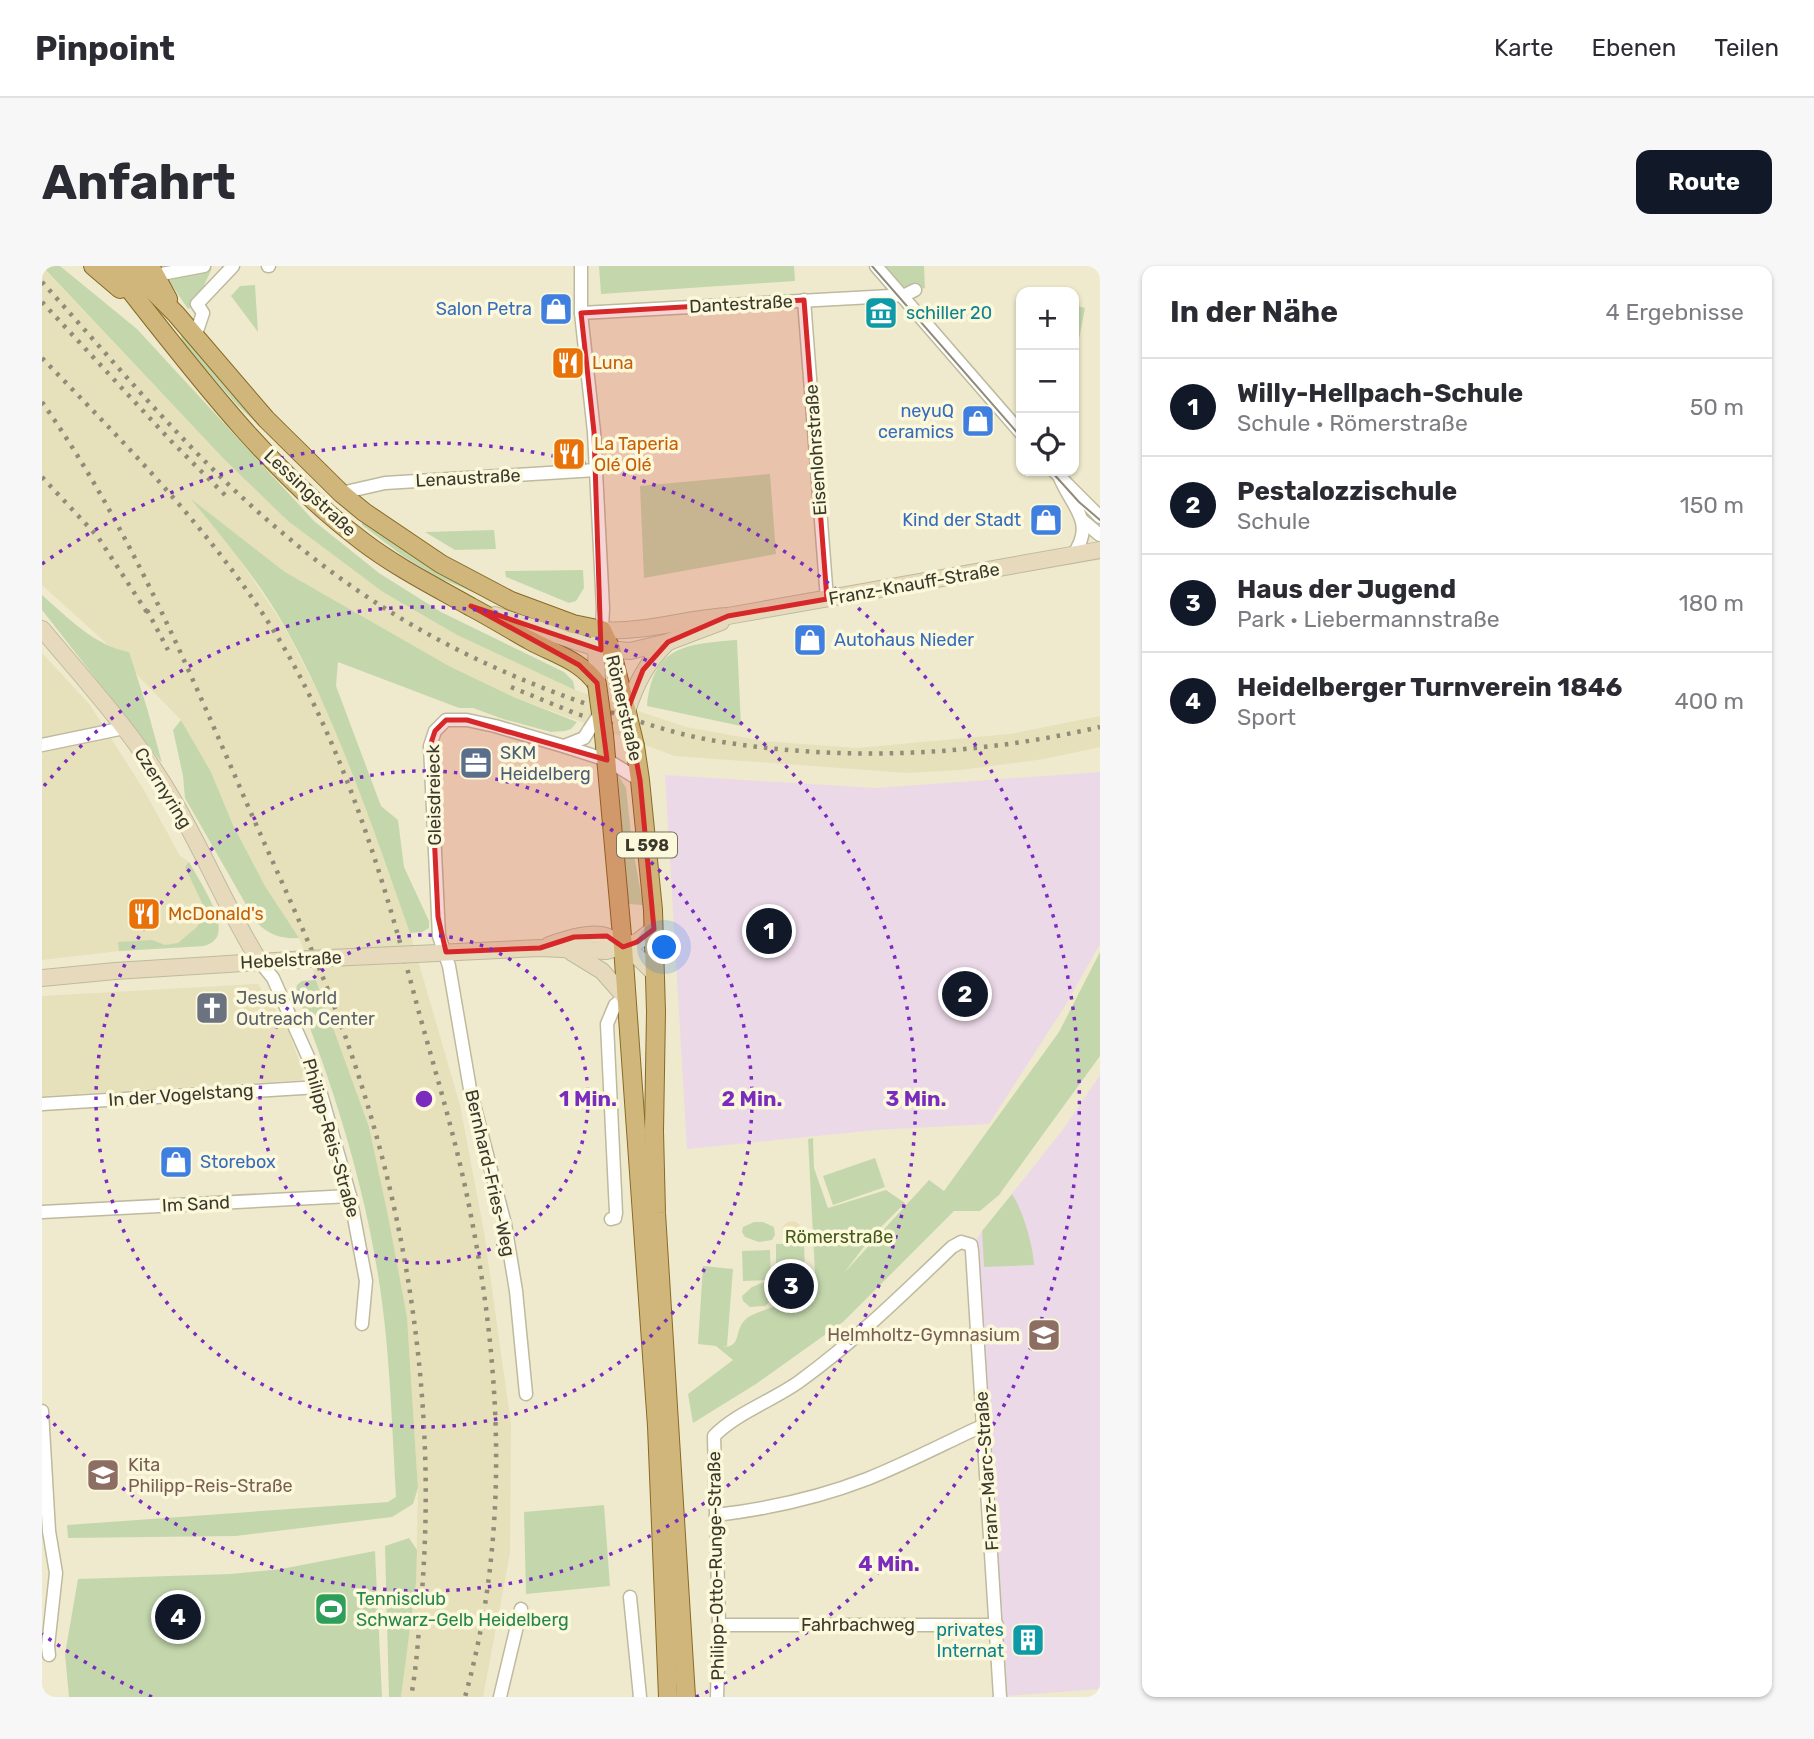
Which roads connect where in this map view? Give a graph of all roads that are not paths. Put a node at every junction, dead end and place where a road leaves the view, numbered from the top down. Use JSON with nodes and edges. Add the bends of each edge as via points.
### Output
{"nodes":[{"id":1,"x":93,"y":266,"type":"edge"},
{"id":2,"x":111,"y":266,"type":"edge"},
{"id":3,"x":128,"y":266,"type":"edge"},
{"id":4,"x":204,"y":266,"type":"edge"},
{"id":5,"x":233,"y":266,"type":"edge"},
{"id":6,"x":581,"y":266,"type":"edge"},
{"id":7,"x":876,"y":266,"type":"edge"},
{"id":8,"x":153,"y":270,"type":"edge"},
{"id":9,"x":915,"y":290,"type":"dead end"},
{"id":10,"x":901,"y":295,"type":"junction"},
{"id":11,"x":804,"y":300,"type":"junction"},
{"id":12,"x":140,"y":303,"type":"junction"},
{"id":13,"x":581,"y":313,"type":"junction"},
{"id":14,"x":176,"y":314,"type":"junction"},
{"id":15,"x":195,"y":337,"type":"junction"},
{"id":16,"x":1016,"y":427,"type":"edge"},
{"id":17,"x":596,"y":470,"type":"junction"},
{"id":18,"x":1058,"y":476,"type":"edge"},
{"id":19,"x":1059,"y":476,"type":"edge"},
{"id":20,"x":341,"y":493,"type":"junction"},
{"id":21,"x":316,"y":502,"type":"junction"},
{"id":22,"x":1100,"y":517,"type":"edge"},
{"id":23,"x":1083,"y":521,"type":"junction"},
{"id":24,"x":1100,"y":535,"type":"edge"},
{"id":25,"x":1100,"y":550,"type":"edge"},
{"id":26,"x":1073,"y":555,"type":"junction"},
{"id":27,"x":827,"y":599,"type":"junction"},
{"id":28,"x":471,"y":606,"type":"junction"},
{"id":29,"x":728,"y":616,"type":"junction"},
{"id":30,"x":42,"y":629,"type":"edge"},
{"id":31,"x":602,"y":630,"type":"junction"},
{"id":32,"x":668,"y":642,"type":"junction"},
{"id":33,"x":603,"y":649,"type":"junction"},
{"id":34,"x":597,"y":683,"type":"junction"},
{"id":35,"x":627,"y":689,"type":"junction"},
{"id":36,"x":124,"y":728,"type":"junction"},
{"id":37,"x":596,"y":733,"type":"junction"},
{"id":38,"x":42,"y":745,"type":"edge"},
{"id":39,"x":564,"y":746,"type":"junction"},
{"id":40,"x":607,"y":760,"type":"junction"},
{"id":41,"x":640,"y":780,"type":"junction"},
{"id":42,"x":654,"y":929,"type":"junction"},
{"id":43,"x":623,"y":947,"type":"junction"},
{"id":44,"x":540,"y":948,"type":"junction"},
{"id":45,"x":565,"y":950,"type":"junction"},
{"id":46,"x":446,"y":953,"type":"junction"},
{"id":47,"x":260,"y":962,"type":"junction"},
{"id":48,"x":655,"y":974,"type":"junction"},
{"id":49,"x":42,"y":978,"type":"edge"},
{"id":50,"x":625,"y":998,"type":"junction"},
{"id":51,"x":319,"y":1087,"type":"junction"},
{"id":52,"x":42,"y":1104,"type":"edge"},
{"id":53,"x":350,"y":1196,"type":"junction"},
{"id":54,"x":42,"y":1212,"type":"edge"},
{"id":55,"x":611,"y":1219,"type":"dead end"},
{"id":56,"x":362,"y":1324,"type":"dead end"},
{"id":57,"x":526,"y":1394,"type":"dead end"},
{"id":58,"x":42,"y":1411,"type":"edge"},
{"id":59,"x":984,"y":1425,"type":"junction"},
{"id":60,"x":714,"y":1436,"type":"joint"},
{"id":61,"x":716,"y":1515,"type":"junction"},
{"id":62,"x":631,"y":1597,"type":"dead end"},
{"id":63,"x":521,"y":1609,"type":"dead end"},
{"id":64,"x":719,"y":1625,"type":"junction"},
{"id":65,"x":997,"y":1625,"type":"junction"},
{"id":66,"x":49,"y":1655,"type":"dead end"},
{"id":67,"x":500,"y":1697,"type":"edge"},
{"id":68,"x":640,"y":1697,"type":"edge"},
{"id":69,"x":668,"y":1697,"type":"edge"},
{"id":70,"x":686,"y":1697,"type":"edge"},
{"id":71,"x":717,"y":1697,"type":"edge"},
{"id":72,"x":1000,"y":1697,"type":"edge"}],
"edges":[{"from":1,"to":12,"type":"main road"},
{"from":2,"to":12,"type":"main road","name":"Lessingstraße"},
{"from":3,"to":14,"type":"main road","name":"Lessingstraße"},
{"from":4,"to":8,"type":"street"},
{"from":5,"to":15,"type":"street","via":[[197,304],[203,313]]},
{"from":6,"to":13,"type":"street","name":"Römerstraße"},
{"from":7,"to":10,"type":"street"},
{"from":8,"to":14,"type":"main road"},
{"from":9,"to":10,"type":"street","name":"Dantestraße"},
{"from":10,"to":11,"type":"street","name":"Dantestraße"},
{"from":10,"to":16,"type":"street"},
{"from":11,"to":13,"type":"street","name":"Dantestraße"},
{"from":11,"to":27,"type":"street","name":"Eisenlohrstraße"},
{"from":12,"to":21,"type":"main road","name":"Lessingstraße","via":[[235,419]]},
{"from":13,"to":17,"type":"street","name":"Römerstraße"},
{"from":14,"to":15,"type":"main road","name":"Lessingstraße"},
{"from":15,"to":20,"type":"main road","name":"Lessingstraße","via":[[266,419]]},
{"from":17,"to":20,"type":"street","name":"Lenaustraße","via":[[385,483]]},
{"from":17,"to":31,"type":"street","name":"Römerstraße"},
{"from":18,"to":23,"type":"street"},
{"from":19,"to":22,"type":"street"},
{"from":20,"to":21,"type":"main road"},
{"from":20,"to":31,"type":"main road","name":"Lessingstraße","via":[[407,542],[475,583],[573,624]]},
{"from":21,"to":28,"type":"main road","name":"Lessingstraße","via":[[366,544]]},
{"from":23,"to":24,"type":"street"},
{"from":23,"to":26,"type":"street","via":[[1080,546]]},
{"from":25,"to":26,"type":"main road","name":"Franz-Knauff-Straße"},
{"from":26,"to":27,"type":"main road","name":"Franz-Knauff-Straße"},
{"from":27,"to":29,"type":"main road","name":"Franz-Knauff-Straße"},
{"from":28,"to":33,"type":"main road","name":"Lessingstraße"},
{"from":28,"to":34,"type":"main road","name":"Römerstraße","via":[[579,665]]},
{"from":29,"to":31,"type":"main road","name":"Franz-Knauff-Straße"},
{"from":29,"to":32,"type":"main road","name":"Franz-Knauff-Straße"},
{"from":30,"to":36,"type":"main road","name":"Czernyring"},
{"from":31,"to":33,"type":"main road","name":"Römerstraße","number":"L 598"},
{"from":32,"to":33,"type":"main road","name":"Franz-Knauff-Straße","via":[[630,651]]},
{"from":32,"to":35,"type":"main road"},
{"from":33,"to":34,"type":"main road"},
{"from":33,"to":35,"type":"main road","name":"Römerstraße","number":"L 598"},
{"from":34,"to":37,"type":"main road","name":"Römerstraße","bridge":true,"via":[[601,712]]},
{"from":35,"to":41,"type":"main road","name":"Römerstraße","number":"L 598","bridge":true},
{"from":36,"to":38,"type":"street"},
{"from":36,"to":47,"type":"main road","name":"Czernyring","via":[[172,798]]},
{"from":37,"to":39,"type":"street"},
{"from":37,"to":40,"type":"main road","name":"Römerstraße"},
{"from":39,"to":40,"type":"street","name":"Gleisdreieck"},
{"from":39,"to":46,"type":"street","name":"Gleisdreieck","via":[[467,720],[446,720],[435,731],[430,746],[437,904],[439,936]]},
{"from":40,"to":41,"type":"street","name":"Gleisdreieck"},
{"from":40,"to":43,"type":"main road","name":"Römerstraße"},
{"from":41,"to":42,"type":"main road","name":"Römerstraße","number":"L 598"},
{"from":42,"to":43,"type":"main road","name":"Hebelstraße"},
{"from":42,"to":48,"type":"main road","name":"Römerstraße"},
{"from":43,"to":44,"type":"main road","name":"Hebelstraße","via":[[607,936],[574,936]]},
{"from":43,"to":45,"type":"main road","name":"Hebelstraße"},
{"from":43,"to":48,"type":"main road","name":"Hebelstraße"},
{"from":43,"to":50,"type":"main road","name":"Römerstraße"},
{"from":44,"to":45,"type":"main road","name":"Hebelstraße"},
{"from":44,"to":46,"type":"main road","name":"Hebelstraße"},
{"from":45,"to":50,"type":"main road","via":[[603,971]]},
{"from":46,"to":47,"type":"main road","name":"Hebelstraße","bridge":true},
{"from":46,"to":57,"type":"street","name":"Bernhard-Fries-Weg","via":[[470,1089],[513,1266]]},
{"from":47,"to":49,"type":"main road","name":"Hebelstraße"},
{"from":47,"to":51,"type":"street","name":"Philipp-Reis-Straße","via":[[273,978]]},
{"from":48,"to":70,"type":"main road","name":"Römerstraße","via":[[656,1213]]},
{"from":50,"to":55,"type":"street","via":[[615,1005],[607,1024],[616,1213]]},
{"from":50,"to":69,"type":"main road","name":"Römerstraße","via":[[657,1426]]},
{"from":51,"to":52,"type":"street","name":"In der Vogelstang"},
{"from":51,"to":53,"type":"street","name":"Philipp-Reis-Straße"},
{"from":53,"to":54,"type":"street","name":"Im Sand"},
{"from":53,"to":56,"type":"street","name":"Philipp-Reis-Straße","via":[[366,1281]]},
{"from":58,"to":66,"type":"street","via":[[56,1573]]},
{"from":59,"to":60,"type":"street","name":"Franz-Marc-Straße","via":[[971,1245],[961,1242],[838,1352]]},
{"from":59,"to":61,"type":"street","via":[[867,1479],[767,1508]]},
{"from":59,"to":65,"type":"street","name":"Franz-Marc-Straße"},
{"from":60,"to":61,"type":"street","name":"Philipp-Otto-Runge-Straße"},
{"from":61,"to":64,"type":"street","name":"Philipp-Otto-Runge-Straße"},
{"from":62,"to":68,"type":"street"},
{"from":63,"to":67,"type":"street"},
{"from":64,"to":65,"type":"street","name":"Fahrbachweg"},
{"from":64,"to":71,"type":"street","name":"Philipp-Otto-Runge-Straße"},
{"from":65,"to":72,"type":"street","name":"Franz-Marc-Straße"}]}
